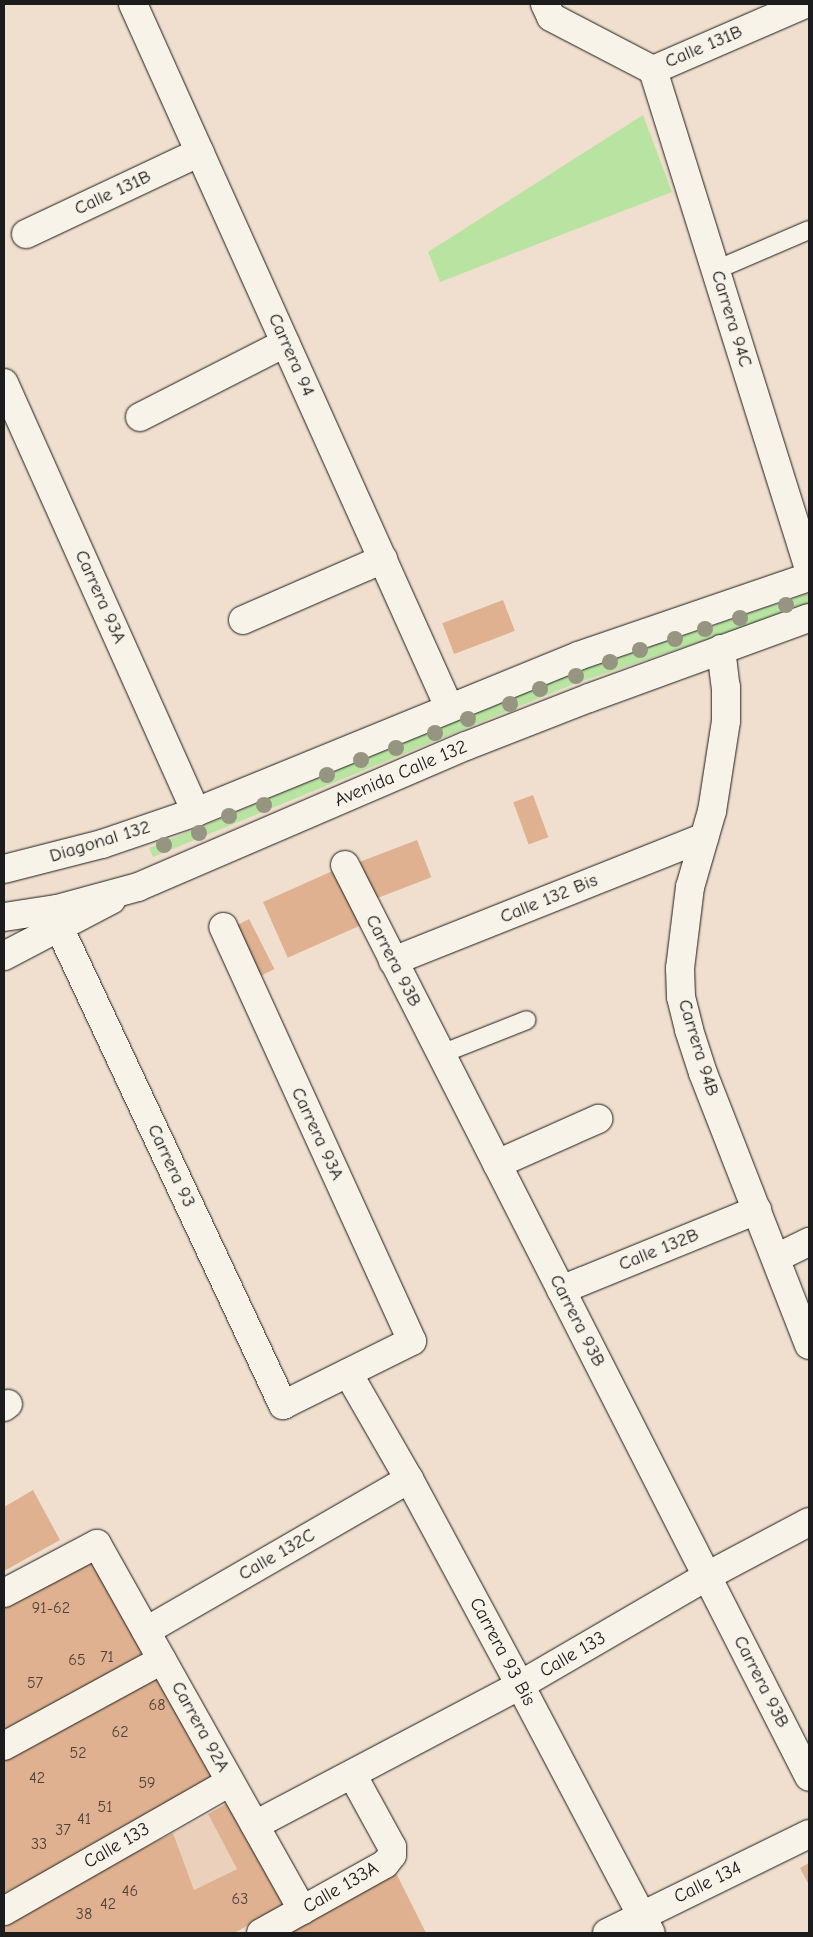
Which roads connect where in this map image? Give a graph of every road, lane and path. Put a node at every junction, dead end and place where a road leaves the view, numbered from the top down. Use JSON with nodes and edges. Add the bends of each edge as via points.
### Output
{"nodes":[{"id":1,"x":133,"y":4,"type":"edge"},
{"id":2,"x":805,"y":4,"type":"edge"},
{"id":3,"x":548,"y":11,"type":"edge"},
{"id":4,"x":653,"y":70,"type":"junction"},
{"id":5,"x":200,"y":152,"type":"junction"},
{"id":6,"x":809,"y":230,"type":"edge"},
{"id":7,"x":26,"y":234,"type":"dead end"},
{"id":8,"x":716,"y":270,"type":"junction"},
{"id":9,"x":285,"y":343,"type":"junction"},
{"id":10,"x":4,"y":383,"type":"edge"},
{"id":11,"x":140,"y":417,"type":"dead end"},
{"id":12,"x":383,"y":559,"type":"junction"},
{"id":13,"x":809,"y":569,"type":"edge"},
{"id":14,"x":809,"y":577,"type":"edge"},
{"id":15,"x":809,"y":618,"type":"edge"},
{"id":16,"x":243,"y":620,"type":"dead end"},
{"id":17,"x":721,"y":649,"type":"junction"},
{"id":18,"x":449,"y":707,"type":"junction"},
{"id":19,"x":196,"y":812,"type":"junction"},
{"id":20,"x":704,"y":837,"type":"junction"},
{"id":21,"x":345,"y":865,"type":"dead end"},
{"id":22,"x":5,"y":866,"type":"edge"},
{"id":23,"x":138,"y":887,"type":"junction"},
{"id":24,"x":4,"y":917,"type":"edge"},
{"id":25,"x":60,"y":927,"type":"junction"},
{"id":26,"x":223,"y":927,"type":"dead end"},
{"id":27,"x":4,"y":956,"type":"edge"},
{"id":28,"x":393,"y":961,"type":"junction"},
{"id":29,"x":528,"y":1020,"type":"dead end"},
{"id":30,"x":441,"y":1054,"type":"junction"},
{"id":31,"x":598,"y":1119,"type":"dead end"},
{"id":32,"x":497,"y":1164,"type":"junction"},
{"id":33,"x":756,"y":1210,"type":"junction"},
{"id":34,"x":809,"y":1242,"type":"edge"},
{"id":35,"x":776,"y":1258,"type":"junction"},
{"id":36,"x":561,"y":1290,"type":"junction"},
{"id":37,"x":809,"y":1345,"type":"edge"},
{"id":38,"x":348,"y":1373,"type":"junction"},
{"id":39,"x":408,"y":1479,"type":"junction"},
{"id":40,"x":809,"y":1522,"type":"edge"},
{"id":41,"x":707,"y":1576,"type":"junction"},
{"id":42,"x":4,"y":1593,"type":"edge"},
{"id":43,"x":146,"y":1632,"type":"junction"},
{"id":44,"x":162,"y":1660,"type":"junction"},
{"id":45,"x":520,"y":1685,"type":"junction"},
{"id":46,"x":4,"y":1746,"type":"edge"},
{"id":47,"x":352,"y":1774,"type":"junction"},
{"id":48,"x":809,"y":1777,"type":"edge"},
{"id":49,"x":230,"y":1782,"type":"junction"},
{"id":50,"x":255,"y":1826,"type":"junction"},
{"id":51,"x":809,"y":1834,"type":"edge"},
{"id":52,"x":302,"y":1910,"type":"junction"},
{"id":53,"x":4,"y":1911,"type":"edge"},
{"id":54,"x":646,"y":1924,"type":"edge"},
{"id":55,"x":261,"y":1933,"type":"edge"},
{"id":56,"x":607,"y":1933,"type":"edge"}],
"edges":[{"from":1,"to":5,"type":"street","name":"Carrera 94"},
{"from":2,"to":4,"type":"street","name":"Calle 131B"},
{"from":3,"to":4,"type":"street","name":"Calle 131B"},
{"from":4,"to":8,"type":"street","name":"Carrera 94C"},
{"from":5,"to":7,"type":"street","name":"Calle 131B"},
{"from":5,"to":9,"type":"street","name":"Carrera 94"},
{"from":6,"to":8,"type":"lane"},
{"from":8,"to":13,"type":"street","name":"Carrera 94C"},
{"from":9,"to":11,"type":"street"},
{"from":9,"to":12,"type":"street","name":"Carrera 94"},
{"from":10,"to":19,"type":"street","name":"Carrera 93A"},
{"from":12,"to":16,"type":"street"},
{"from":12,"to":18,"type":"street","name":"Carrera 94"},
{"from":14,"to":18,"type":"street","via":[[578,656]]},
{"from":15,"to":17,"type":"street","name":"Avenida Calle 132"},
{"from":17,"to":20,"type":"street","name":"Carrera 94B","via":[[726,721],[719,777]]},
{"from":17,"to":23,"type":"street","name":"Avenida Calle 132","via":[[466,746]]},
{"from":18,"to":19,"type":"street"},
{"from":19,"to":22,"type":"street","name":"Diagonal 132","via":[[102,844]]},
{"from":20,"to":28,"type":"street","name":"Calle 132 Bis"},
{"from":20,"to":33,"type":"street","name":"Carrera 94B","via":[[690,887],[680,968],[681,997],[703,1073]]},
{"from":21,"to":28,"type":"street","name":"Carrera 93B"},
{"from":23,"to":24,"type":"street","via":[[56,909]]},
{"from":23,"to":25,"type":"street","name":"Avenida Calle 132"},
{"from":25,"to":27,"type":"street","name":"Avenida Calle 132"},
{"from":25,"to":38,"type":"street","name":"Carrera 93","via":[[283,1404]]},
{"from":26,"to":38,"type":"street","name":"Carrera 93A","via":[[412,1341]]},
{"from":28,"to":30,"type":"street","name":"Carrera 93B"},
{"from":29,"to":30,"type":"lane"},
{"from":30,"to":32,"type":"street","name":"Carrera 93B"},
{"from":31,"to":32,"type":"street"},
{"from":32,"to":36,"type":"street","name":"Carrera 93B"},
{"from":33,"to":35,"type":"street","name":"Carrera 94B"},
{"from":33,"to":36,"type":"street","name":"Calle 132B"},
{"from":34,"to":35,"type":"street"},
{"from":35,"to":37,"type":"street","name":"Carrera 94B"},
{"from":36,"to":41,"type":"street","name":"Carrera 93B"},
{"from":38,"to":39,"type":"street","name":"Carrera 93 Bis"},
{"from":39,"to":43,"type":"street","name":"Calle 132C"},
{"from":39,"to":45,"type":"street","name":"Carrera 93 Bis"},
{"from":40,"to":41,"type":"street","name":"Calle 133"},
{"from":41,"to":45,"type":"street","name":"Calle 133"},
{"from":41,"to":48,"type":"street","name":"Carrera 93B"},
{"from":42,"to":43,"type":"street","name":"Carrera 92A","via":[[97,1544]]},
{"from":43,"to":44,"type":"street","name":"Carrera 92A"},
{"from":44,"to":46,"type":"street"},
{"from":44,"to":49,"type":"street","name":"Carrera 92A"},
{"from":45,"to":47,"type":"street","name":"Calle 133"},
{"from":45,"to":54,"type":"street","name":"Carrera 93 Bis"},
{"from":47,"to":50,"type":"street","name":"Calle 133"},
{"from":47,"to":52,"type":"street","name":"Calle 133A","via":[[392,1847],[392,1855],[385,1864]]},
{"from":49,"to":50,"type":"street","name":"Carrera 92A"},
{"from":49,"to":53,"type":"street","name":"Calle 133"},
{"from":50,"to":52,"type":"street","name":"Carrera 92A"},
{"from":51,"to":54,"type":"street","name":"Calle 134"},
{"from":52,"to":55,"type":"street","name":"Calle 133A"},
{"from":54,"to":56,"type":"street","name":"Calle 134"}]}
